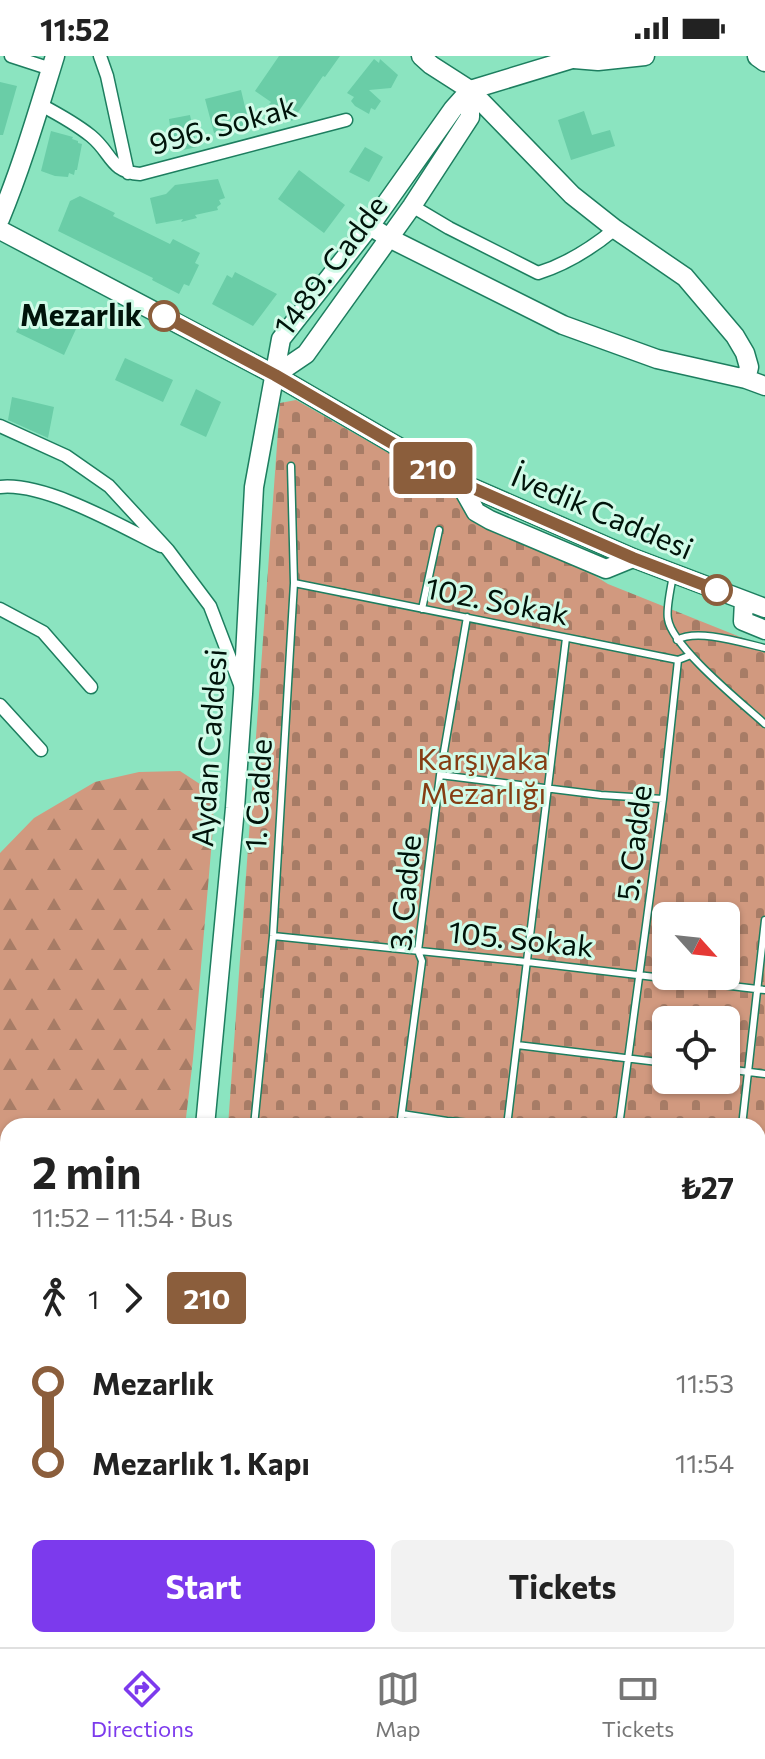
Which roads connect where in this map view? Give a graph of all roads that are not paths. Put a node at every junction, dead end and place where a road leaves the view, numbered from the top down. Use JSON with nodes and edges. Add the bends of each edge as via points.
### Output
{"nodes":[{"id":1,"x":11,"y":56,"type":"edge"},
{"id":2,"x":100,"y":56,"type":"edge"},
{"id":3,"x":421,"y":56,"type":"edge"},
{"id":4,"x":645,"y":56,"type":"edge"},
{"id":5,"x":758,"y":56,"type":"edge"},
{"id":6,"x":578,"y":58,"type":"edge"},
{"id":7,"x":765,"y":61,"type":"edge"},
{"id":8,"x":53,"y":63,"type":"edge"},
{"id":9,"x":470,"y":90,"type":"junction"},
{"id":10,"x":41,"y":105,"type":"junction"},
{"id":11,"x":346,"y":120,"type":"dead end"},
{"id":12,"x":128,"y":173,"type":"junction"},
{"id":13,"x":412,"y":206,"type":"junction"},
{"id":14,"x":0,"y":219,"type":"edge"},
{"id":15,"x":370,"y":226,"type":"junction"},
{"id":16,"x":615,"y":229,"type":"junction"},
{"id":17,"x":0,"y":230,"type":"edge"},
{"id":18,"x":389,"y":238,"type":"junction"},
{"id":19,"x":275,"y":375,"type":"junction"},
{"id":20,"x":746,"y":379,"type":"junction"},
{"id":21,"x":765,"y":386,"type":"edge"},
{"id":22,"x":0,"y":426,"type":"edge"},
{"id":23,"x":291,"y":466,"type":"dead end"},
{"id":24,"x":0,"y":487,"type":"edge"},
{"id":25,"x":439,"y":530,"type":"dead end"},
{"id":26,"x":168,"y":550,"type":"junction"},
{"id":27,"x":673,"y":574,"type":"junction"},
{"id":28,"x":294,"y":583,"type":"junction"},
{"id":29,"x":744,"y":601,"type":"junction"},
{"id":30,"x":765,"y":608,"type":"edge"},
{"id":31,"x":0,"y":609,"type":"edge"},
{"id":32,"x":422,"y":609,"type":"junction"},
{"id":33,"x":467,"y":617,"type":"junction"},
{"id":34,"x":765,"y":630,"type":"edge"},
{"id":35,"x":566,"y":638,"type":"junction"},
{"id":36,"x":677,"y":640,"type":"junction"},
{"id":37,"x":765,"y":648,"type":"edge"},
{"id":38,"x":691,"y":655,"type":"junction"},
{"id":39,"x":678,"y":660,"type":"junction"},
{"id":40,"x":91,"y":687,"type":"dead end"},
{"id":41,"x":243,"y":694,"type":"junction"},
{"id":42,"x":0,"y":705,"type":"edge"},
{"id":43,"x":765,"y":724,"type":"edge"},
{"id":44,"x":41,"y":750,"type":"dead end"},
{"id":45,"x":440,"y":775,"type":"junction"},
{"id":46,"x":547,"y":787,"type":"junction"},
{"id":47,"x":663,"y":799,"type":"junction"},
{"id":48,"x":765,"y":920,"type":"edge"},
{"id":49,"x":273,"y":936,"type":"junction"},
{"id":50,"x":418,"y":951,"type":"junction"},
{"id":51,"x":527,"y":962,"type":"junction"},
{"id":52,"x":639,"y":976,"type":"junction"},
{"id":53,"x":761,"y":990,"type":"edge"},
{"id":54,"x":517,"y":1045,"type":"junction"},
{"id":55,"x":627,"y":1059,"type":"junction"},
{"id":56,"x":652,"y":1062,"type":"edge"},
{"id":57,"x":740,"y":1071,"type":"edge"},
{"id":58,"x":747,"y":1072,"type":"junction"},
{"id":59,"x":765,"y":1074,"type":"edge"},
{"id":60,"x":402,"y":1114,"type":"junction"},
{"id":61,"x":206,"y":1118,"type":"edge"},
{"id":62,"x":255,"y":1118,"type":"edge"},
{"id":63,"x":401,"y":1118,"type":"edge"},
{"id":64,"x":428,"y":1118,"type":"edge"},
{"id":65,"x":509,"y":1118,"type":"edge"},
{"id":66,"x":620,"y":1118,"type":"edge"},
{"id":67,"x":743,"y":1118,"type":"edge"}],
"edges":[{"from":1,"to":8,"type":"street"},
{"from":2,"to":12,"type":"street"},
{"from":3,"to":9,"type":"street"},
{"from":4,"to":6,"type":"street"},
{"from":5,"to":7,"type":"main road"},
{"from":6,"to":9,"type":"street"},
{"from":8,"to":10,"type":"street"},
{"from":9,"to":13,"type":"street","name":"1489. Cadde","via":[[470,117]]},
{"from":9,"to":15,"type":"street","name":"1489. Cadde"},
{"from":9,"to":16,"type":"street","via":[[572,195]]},
{"from":10,"to":12,"type":"street","name":"996. Sokak","via":[[92,137]]},
{"from":10,"to":14,"type":"street"},
{"from":11,"to":12,"type":"street","name":"996. Sokak"},
{"from":13,"to":16,"type":"street","via":[[538,273],[561,266]]},
{"from":13,"to":18,"type":"street","name":"1489. Cadde"},
{"from":15,"to":18,"type":"street"},
{"from":15,"to":19,"type":"street","name":"1489. Cadde","via":[[281,339]]},
{"from":16,"to":20,"type":"street","via":[[685,277],[735,336],[749,367]]},
{"from":17,"to":19,"type":"street"},
{"from":18,"to":19,"type":"street","name":"1489. Cadde","via":[[306,354]]},
{"from":18,"to":20,"type":"street","via":[[563,325],[657,359]]},
{"from":19,"to":27,"type":"street","name":"İvedik Caddesi","via":[[459,482],[476,512],[490,520],[606,569],[633,558]]},
{"from":19,"to":41,"type":"street","name":"Aydan Caddesi","via":[[254,487]]},
{"from":20,"to":21,"type":"street"},
{"from":22,"to":26,"type":"street","via":[[66,456],[109,486]]},
{"from":23,"to":28,"type":"lane","name":"1. Cadde"},
{"from":24,"to":26,"type":"street","via":[[16,485],[62,499]]},
{"from":25,"to":32,"type":"lane"},
{"from":26,"to":41,"type":"street","via":[[210,606]]},
{"from":27,"to":29,"type":"street","name":"İvedik Caddesi"},
{"from":27,"to":36,"type":"lane","via":[[668,620]]},
{"from":28,"to":32,"type":"lane","name":"102. Sokak"},
{"from":28,"to":49,"type":"lane","name":"1. Cadde"},
{"from":29,"to":30,"type":"street","name":"İvedik Caddesi"},
{"from":29,"to":34,"type":"street","via":[[743,621]]},
{"from":31,"to":40,"type":"street","via":[[43,632]]},
{"from":32,"to":33,"type":"lane","name":"102. Sokak"},
{"from":33,"to":35,"type":"lane","name":"102. Sokak"},
{"from":33,"to":45,"type":"lane","name":"3. Cadde"},
{"from":35,"to":39,"type":"lane","name":"102. Sokak"},
{"from":35,"to":46,"type":"lane"},
{"from":36,"to":37,"type":"lane","via":[[701,635]]},
{"from":36,"to":38,"type":"lane"},
{"from":38,"to":39,"type":"lane"},
{"from":38,"to":43,"type":"lane"},
{"from":39,"to":47,"type":"lane","name":"5. Cadde"},
{"from":41,"to":61,"type":"street","name":"Aydan Caddesi"},
{"from":42,"to":44,"type":"street"},
{"from":45,"to":46,"type":"lane"},
{"from":45,"to":50,"type":"lane","name":"3. Cadde"},
{"from":46,"to":47,"type":"lane"},
{"from":46,"to":51,"type":"lane"},
{"from":47,"to":52,"type":"lane","name":"5. Cadde"},
{"from":48,"to":53,"type":"lane"},
{"from":49,"to":50,"type":"lane","name":"105. Sokak"},
{"from":49,"to":62,"type":"lane","name":"1. Cadde"},
{"from":50,"to":51,"type":"lane","name":"105. Sokak"},
{"from":50,"to":60,"type":"lane","name":"3. Cadde","via":[[422,961]]},
{"from":51,"to":52,"type":"lane","name":"105. Sokak"},
{"from":51,"to":54,"type":"lane"},
{"from":52,"to":53,"type":"lane","name":"105. Sokak"},
{"from":52,"to":55,"type":"lane","name":"5. Cadde"},
{"from":53,"to":58,"type":"lane"},
{"from":54,"to":55,"type":"lane"},
{"from":54,"to":65,"type":"lane"},
{"from":55,"to":56,"type":"lane"},
{"from":55,"to":66,"type":"lane","name":"5. Cadde"},
{"from":57,"to":58,"type":"lane"},
{"from":58,"to":59,"type":"lane"},
{"from":58,"to":67,"type":"lane"},
{"from":60,"to":63,"type":"lane","name":"3. Cadde"},
{"from":60,"to":64,"type":"lane"}]}
